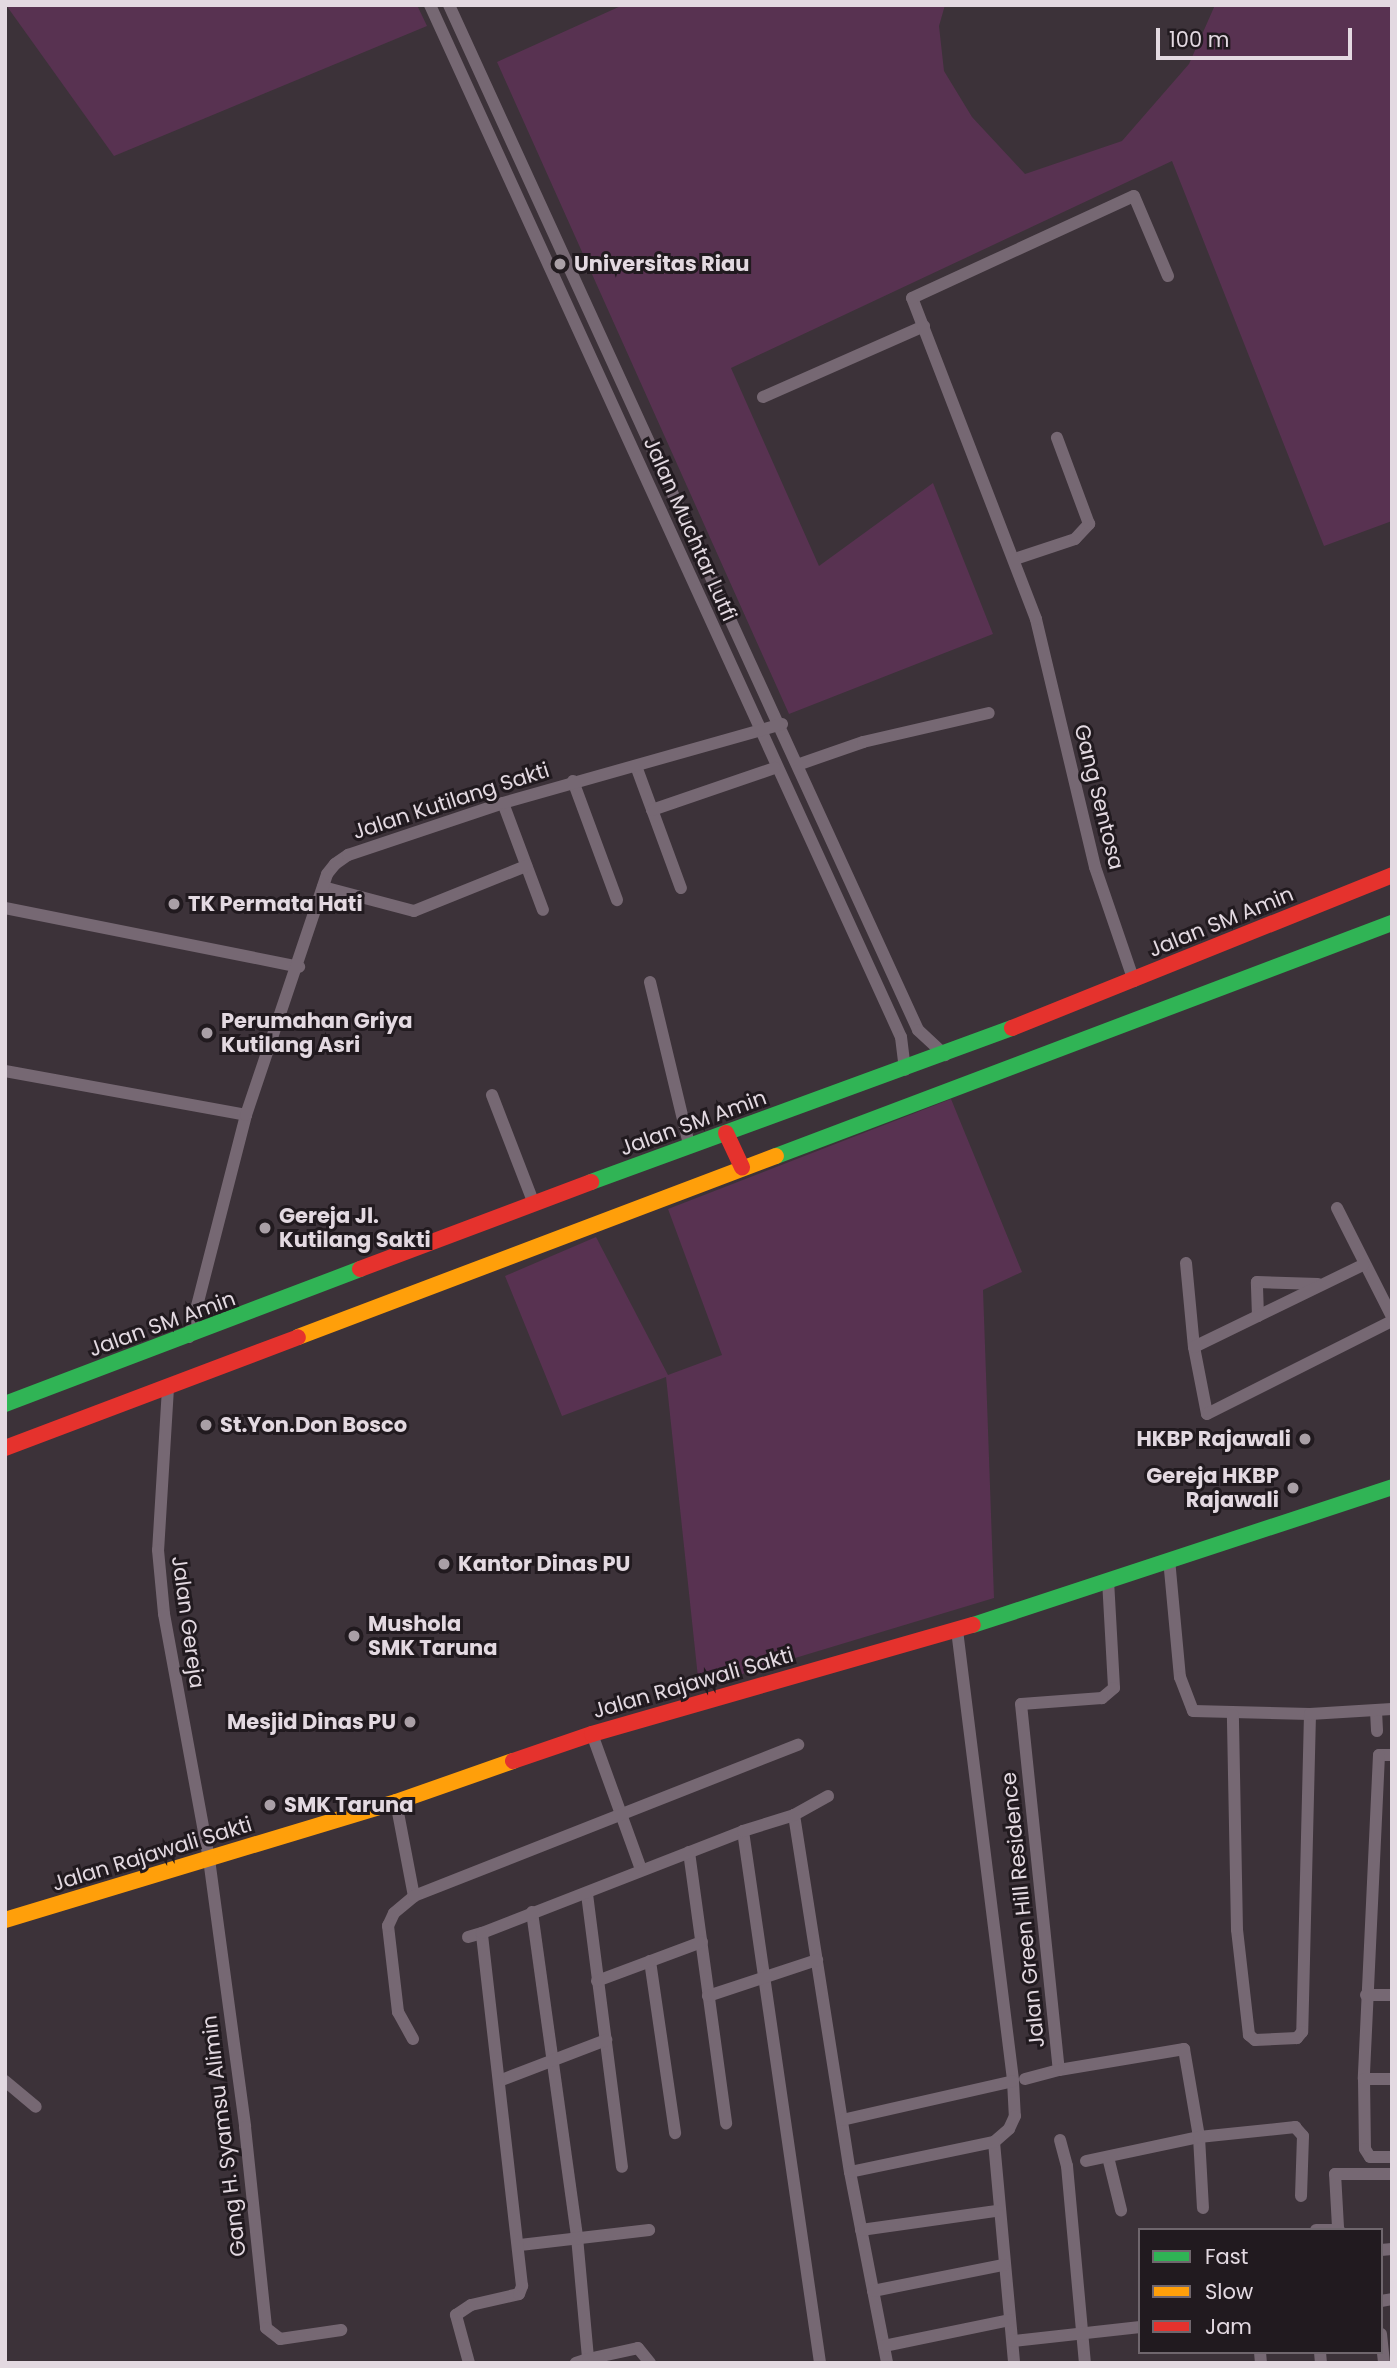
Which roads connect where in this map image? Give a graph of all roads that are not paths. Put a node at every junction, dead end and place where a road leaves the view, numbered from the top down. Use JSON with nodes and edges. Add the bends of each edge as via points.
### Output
{"nodes":[{"id":1,"x":430,"y":5,"type":"edge"},
{"id":2,"x":449,"y":5,"type":"edge"},
{"id":3,"x":1168,"y":276,"type":"dead end"},
{"id":4,"x":924,"y":326,"type":"junction"},
{"id":5,"x":763,"y":397,"type":"dead end"},
{"id":6,"x":1057,"y":438,"type":"dead end"},
{"id":7,"x":1015,"y":559,"type":"junction"},
{"id":8,"x":989,"y":713,"type":"dead end"},
{"id":9,"x":782,"y":724,"type":"junction"},
{"id":10,"x":758,"y":732,"type":"junction"},
{"id":11,"x":800,"y":764,"type":"junction"},
{"id":12,"x":636,"y":765,"type":"junction"},
{"id":13,"x":775,"y":768,"type":"junction"},
{"id":14,"x":573,"y":781,"type":"junction"},
{"id":15,"x":503,"y":803,"type":"junction"},
{"id":16,"x":652,"y":810,"type":"junction"},
{"id":17,"x":526,"y":866,"type":"junction"},
{"id":18,"x":1392,"y":875,"type":"edge"},
{"id":19,"x":323,"y":887,"type":"junction"},
{"id":20,"x":681,"y":888,"type":"dead end"},
{"id":21,"x":617,"y":900,"type":"dead end"},
{"id":22,"x":5,"y":908,"type":"edge"},
{"id":23,"x":543,"y":910,"type":"dead end"},
{"id":24,"x":1392,"y":923,"type":"edge"},
{"id":25,"x":299,"y":967,"type":"junction"},
{"id":26,"x":1134,"y":981,"type":"junction"},
{"id":27,"x":650,"y":982,"type":"dead end"},
{"id":28,"x":944,"y":1055,"type":"junction"},
{"id":29,"x":905,"y":1070,"type":"junction"},
{"id":30,"x":5,"y":1072,"type":"edge"},
{"id":31,"x":492,"y":1095,"type":"dead end"},
{"id":32,"x":246,"y":1115,"type":"junction"},
{"id":33,"x":726,"y":1133,"type":"junction"},
{"id":34,"x":689,"y":1144,"type":"junction"},
{"id":35,"x":742,"y":1167,"type":"junction"},
{"id":36,"x":534,"y":1204,"type":"junction"},
{"id":37,"x":1337,"y":1208,"type":"dead end"},
{"id":38,"x":1186,"y":1263,"type":"dead end"},
{"id":39,"x":1363,"y":1265,"type":"junction"},
{"id":40,"x":1322,"y":1285,"type":"junction"},
{"id":41,"x":1258,"y":1316,"type":"junction"},
{"id":42,"x":1392,"y":1319,"type":"edge"},
{"id":43,"x":189,"y":1337,"type":"junction"},
{"id":44,"x":1194,"y":1347,"type":"junction"},
{"id":45,"x":169,"y":1388,"type":"junction"},
{"id":46,"x":5,"y":1404,"type":"edge"},
{"id":47,"x":5,"y":1448,"type":"edge"},
{"id":48,"x":1392,"y":1487,"type":"edge"},
{"id":49,"x":1169,"y":1559,"type":"junction"},
{"id":50,"x":1108,"y":1580,"type":"junction"},
{"id":51,"x":957,"y":1630,"type":"junction"},
{"id":52,"x":1392,"y":1709,"type":"edge"},
{"id":53,"x":1376,"y":1711,"type":"junction"},
{"id":54,"x":1310,"y":1714,"type":"junction"},
{"id":55,"x":1233,"y":1715,"type":"junction"},
{"id":56,"x":1377,"y":1731,"type":"dead end"},
{"id":57,"x":592,"y":1734,"type":"junction"},
{"id":58,"x":798,"y":1745,"type":"dead end"},
{"id":59,"x":1392,"y":1755,"type":"edge"},
{"id":60,"x":828,"y":1796,"type":"dead end"},
{"id":61,"x":396,"y":1802,"type":"junction"},
{"id":62,"x":622,"y":1814,"type":"junction"},
{"id":63,"x":794,"y":1815,"type":"junction"},
{"id":64,"x":743,"y":1831,"type":"junction"},
{"id":65,"x":689,"y":1852,"type":"junction"},
{"id":66,"x":209,"y":1860,"type":"junction"},
{"id":67,"x":641,"y":1869,"type":"junction"},
{"id":68,"x":587,"y":1894,"type":"junction"},
{"id":69,"x":414,"y":1896,"type":"junction"},
{"id":70,"x":532,"y":1912,"type":"junction"},
{"id":71,"x":5,"y":1920,"type":"edge"},
{"id":72,"x":482,"y":1933,"type":"junction"},
{"id":73,"x":468,"y":1937,"type":"dead end"},
{"id":74,"x":702,"y":1942,"type":"junction"},
{"id":75,"x":817,"y":1960,"type":"junction"},
{"id":76,"x":650,"y":1961,"type":"junction"},
{"id":77,"x":764,"y":1977,"type":"junction"},
{"id":78,"x":597,"y":1981,"type":"junction"},
{"id":79,"x":1392,"y":1994,"type":"edge"},
{"id":80,"x":1366,"y":1995,"type":"junction"},
{"id":81,"x":708,"y":1996,"type":"junction"},
{"id":82,"x":413,"y":2039,"type":"dead end"},
{"id":83,"x":606,"y":2040,"type":"junction"},
{"id":84,"x":552,"y":2059,"type":"junction"},
{"id":85,"x":1059,"y":2070,"type":"junction"},
{"id":86,"x":1364,"y":2079,"type":"junction"},
{"id":87,"x":1392,"y":2079,"type":"edge"},
{"id":88,"x":1019,"y":2080,"type":"junction"},
{"id":89,"x":5,"y":2081,"type":"edge"},
{"id":90,"x":499,"y":2081,"type":"junction"},
{"id":91,"x":36,"y":2107,"type":"dead end"},
{"id":92,"x":842,"y":2120,"type":"junction"},
{"id":93,"x":726,"y":2123,"type":"dead end"},
{"id":94,"x":675,"y":2133,"type":"dead end"},
{"id":95,"x":1199,"y":2137,"type":"junction"},
{"id":96,"x":1060,"y":2140,"type":"dead end"},
{"id":97,"x":994,"y":2142,"type":"junction"},
{"id":98,"x":1108,"y":2157,"type":"junction"},
{"id":99,"x":1392,"y":2157,"type":"edge"},
{"id":100,"x":1086,"y":2161,"type":"dead end"},
{"id":101,"x":622,"y":2166,"type":"dead end"},
{"id":102,"x":850,"y":2172,"type":"junction"},
{"id":103,"x":1392,"y":2174,"type":"edge"},
{"id":104,"x":1301,"y":2196,"type":"dead end"},
{"id":105,"x":1203,"y":2208,"type":"dead end"},
{"id":106,"x":1121,"y":2210,"type":"dead end"},
{"id":107,"x":997,"y":2211,"type":"junction"},
{"id":108,"x":1338,"y":2228,"type":"edge"},
{"id":109,"x":649,"y":2230,"type":"dead end"},
{"id":110,"x":861,"y":2230,"type":"junction"},
{"id":111,"x":576,"y":2237,"type":"junction"},
{"id":112,"x":520,"y":2245,"type":"junction"},
{"id":113,"x":1003,"y":2265,"type":"junction"},
{"id":114,"x":873,"y":2291,"type":"junction"},
{"id":115,"x":1009,"y":2320,"type":"junction"},
{"id":116,"x":1138,"y":2327,"type":"edge"},
{"id":117,"x":341,"y":2330,"type":"dead end"},
{"id":118,"x":1082,"y":2333,"type":"junction"},
{"id":119,"x":1013,"y":2341,"type":"junction"},
{"id":120,"x":884,"y":2346,"type":"junction"},
{"id":121,"x":582,"y":2361,"type":"edge"},
{"id":122,"x":469,"y":2363,"type":"edge"},
{"id":123,"x":650,"y":2363,"type":"edge"},
{"id":124,"x":820,"y":2363,"type":"edge"},
{"id":125,"x":887,"y":2363,"type":"edge"},
{"id":126,"x":1014,"y":2363,"type":"edge"},
{"id":127,"x":1085,"y":2363,"type":"edge"}],
"edges":[{"from":1,"to":10,"type":"street","name":"Jalan Muchtar Lutfi","via":[[597,365]]},
{"from":2,"to":9,"type":"street","name":"Jalan Muchtar Lutfi"},
{"from":3,"to":4,"type":"street","name":"Gang Sentosa","via":[[1134,196],[912,298]]},
{"from":4,"to":5,"type":"street"},
{"from":4,"to":7,"type":"street","name":"Gang Sentosa"},
{"from":6,"to":7,"type":"street","via":[[1089,524],[1074,539]]},
{"from":7,"to":26,"type":"street","name":"Gang Sentosa","via":[[1036,619],[1095,867]]},
{"from":8,"to":11,"type":"street","via":[[863,742]]},
{"from":9,"to":10,"type":"street","name":"Jalan Kutilang Sakti"},
{"from":9,"to":11,"type":"street","name":"Jalan Muchtar Lutfi"},
{"from":10,"to":12,"type":"street","name":"Jalan Kutilang Sakti"},
{"from":10,"to":13,"type":"street","name":"Jalan Muchtar Lutfi"},
{"from":11,"to":28,"type":"street","name":"Jalan Muchtar Lutfi","via":[[918,1030]]},
{"from":12,"to":14,"type":"street","name":"Jalan Kutilang Sakti"},
{"from":12,"to":16,"type":"street"},
{"from":13,"to":16,"type":"street"},
{"from":13,"to":29,"type":"street","name":"Jalan Muchtar Lutfi","via":[[901,1037]]},
{"from":14,"to":15,"type":"street","name":"Jalan Kutilang Sakti"},
{"from":14,"to":21,"type":"street"},
{"from":15,"to":17,"type":"street"},
{"from":15,"to":19,"type":"street","name":"Jalan Kutilang Sakti","via":[[348,855],[327,874]]},
{"from":16,"to":20,"type":"street"},
{"from":17,"to":19,"type":"street","via":[[414,911]]},
{"from":17,"to":23,"type":"street"},
{"from":18,"to":26,"type":"main road","name":"Jalan SM Amin"},
{"from":19,"to":25,"type":"street","name":"Jalan Kutilang Sakti"},
{"from":22,"to":25,"type":"street"},
{"from":24,"to":35,"type":"main road"},
{"from":25,"to":32,"type":"street","name":"Jalan Kutilang Sakti"},
{"from":26,"to":28,"type":"main road","name":"Jalan SM Amin"},
{"from":27,"to":34,"type":"street"},
{"from":28,"to":29,"type":"main road","name":"Jalan SM Amin"},
{"from":29,"to":33,"type":"main road","name":"Jalan SM Amin"},
{"from":30,"to":32,"type":"street"},
{"from":31,"to":36,"type":"street"},
{"from":32,"to":43,"type":"street","name":"Jalan Kutilang Sakti"},
{"from":33,"to":34,"type":"main road","name":"Jalan SM Amin"},
{"from":33,"to":35,"type":"main road"},
{"from":34,"to":36,"type":"main road","name":"Jalan SM Amin"},
{"from":35,"to":45,"type":"main road"},
{"from":36,"to":43,"type":"main road","name":"Jalan SM Amin"},
{"from":37,"to":39,"type":"street"},
{"from":38,"to":44,"type":"street"},
{"from":39,"to":40,"type":"street"},
{"from":39,"to":42,"type":"street"},
{"from":40,"to":41,"type":"street"},
{"from":40,"to":41,"type":"street","via":[[1257,1282]]},
{"from":41,"to":44,"type":"street"},
{"from":42,"to":44,"type":"street","via":[[1210,1414],[1205,1413]]},
{"from":43,"to":46,"type":"main road","name":"Jalan SM Amin"},
{"from":45,"to":47,"type":"main road"},
{"from":45,"to":66,"type":"street","name":"Jalan Gereja","via":[[158,1550],[164,1614]]},
{"from":48,"to":49,"type":"main road","name":"Jalan Rajawali Sakti"},
{"from":49,"to":50,"type":"main road","name":"Jalan Rajawali Sakti"},
{"from":49,"to":55,"type":"street","via":[[1185,1696],[1193,1711]]},
{"from":50,"to":51,"type":"main road","name":"Jalan Rajawali Sakti"},
{"from":50,"to":85,"type":"street","name":"Jalan Green Hill Residence","via":[[1114,1688],[1102,1698],[1021,1704]]},
{"from":51,"to":57,"type":"main road","name":"Jalan Rajawali Sakti"},
{"from":51,"to":88,"type":"street"},
{"from":52,"to":53,"type":"street"},
{"from":53,"to":54,"type":"street"},
{"from":53,"to":56,"type":"street"},
{"from":54,"to":55,"type":"street"},
{"from":54,"to":55,"type":"street","via":[[1302,2032],[1297,2038],[1255,2040],[1249,2035],[1237,1930]]},
{"from":57,"to":61,"type":"main road","name":"Jalan Rajawali Sakti"},
{"from":57,"to":62,"type":"street"},
{"from":58,"to":62,"type":"street"},
{"from":59,"to":80,"type":"street","via":[[1379,1755]]},
{"from":60,"to":63,"type":"street"},
{"from":61,"to":66,"type":"main road","name":"Jalan Rajawali Sakti"},
{"from":61,"to":69,"type":"street"},
{"from":62,"to":67,"type":"street"},
{"from":62,"to":69,"type":"street"},
{"from":63,"to":64,"type":"street"},
{"from":63,"to":75,"type":"street"},
{"from":64,"to":65,"type":"street"},
{"from":64,"to":77,"type":"street"},
{"from":65,"to":67,"type":"street"},
{"from":65,"to":74,"type":"street"},
{"from":66,"to":71,"type":"main road","name":"Jalan Rajawali Sakti"},
{"from":66,"to":117,"type":"street","name":"Gang H. Syamsu Alimin","via":[[266,2328],[280,2339]]},
{"from":67,"to":68,"type":"street"},
{"from":68,"to":70,"type":"street"},
{"from":68,"to":78,"type":"street"},
{"from":69,"to":82,"type":"street","via":[[394,1913],[388,1926],[398,2012]]},
{"from":70,"to":72,"type":"street"},
{"from":70,"to":84,"type":"street"},
{"from":72,"to":73,"type":"street"},
{"from":72,"to":90,"type":"street"},
{"from":74,"to":76,"type":"street"},
{"from":74,"to":81,"type":"street"},
{"from":75,"to":77,"type":"street"},
{"from":75,"to":92,"type":"street"},
{"from":76,"to":78,"type":"street"},
{"from":76,"to":94,"type":"street"},
{"from":77,"to":81,"type":"street"},
{"from":77,"to":124,"type":"street"},
{"from":78,"to":83,"type":"street"},
{"from":79,"to":80,"type":"street"},
{"from":80,"to":86,"type":"street"},
{"from":81,"to":93,"type":"street"},
{"from":83,"to":84,"type":"street"},
{"from":83,"to":101,"type":"street"},
{"from":84,"to":90,"type":"street"},
{"from":84,"to":111,"type":"street"},
{"from":85,"to":88,"type":"street"},
{"from":85,"to":95,"type":"street","name":"Jalan Green Hill Residence","via":[[1184,2049]]},
{"from":86,"to":87,"type":"street"},
{"from":86,"to":99,"type":"street","via":[[1365,2149],[1370,2157]]},
{"from":88,"to":92,"type":"street"},
{"from":88,"to":97,"type":"street","via":[[1015,2116],[1009,2129]]},
{"from":89,"to":91,"type":"street"},
{"from":90,"to":112,"type":"street"},
{"from":92,"to":102,"type":"street"},
{"from":95,"to":98,"type":"street"},
{"from":95,"to":104,"type":"street","via":[[1295,2127],[1303,2136]]},
{"from":95,"to":105,"type":"street","name":"Jalan Green Hill Residence"},
{"from":96,"to":118,"type":"street","via":[[1067,2166]]},
{"from":97,"to":102,"type":"street"},
{"from":97,"to":107,"type":"street"},
{"from":98,"to":100,"type":"street"},
{"from":98,"to":106,"type":"street"},
{"from":102,"to":110,"type":"street"},
{"from":103,"to":108,"type":"street","via":[[1335,2174]]},
{"from":107,"to":110,"type":"street"},
{"from":107,"to":113,"type":"street"},
{"from":109,"to":111,"type":"street"},
{"from":110,"to":114,"type":"street"},
{"from":111,"to":112,"type":"street"},
{"from":111,"to":121,"type":"street"},
{"from":112,"to":122,"type":"street","via":[[520,2293],[471,2305],[456,2315]]},
{"from":113,"to":114,"type":"street"},
{"from":113,"to":115,"type":"street"},
{"from":114,"to":120,"type":"street"},
{"from":115,"to":119,"type":"street"},
{"from":115,"to":120,"type":"street"},
{"from":116,"to":118,"type":"street"},
{"from":118,"to":119,"type":"street"},
{"from":118,"to":127,"type":"street"},
{"from":119,"to":126,"type":"street"},
{"from":120,"to":125,"type":"street"},
{"from":121,"to":123,"type":"street","via":[[633,2347],[641,2349]]}]}
